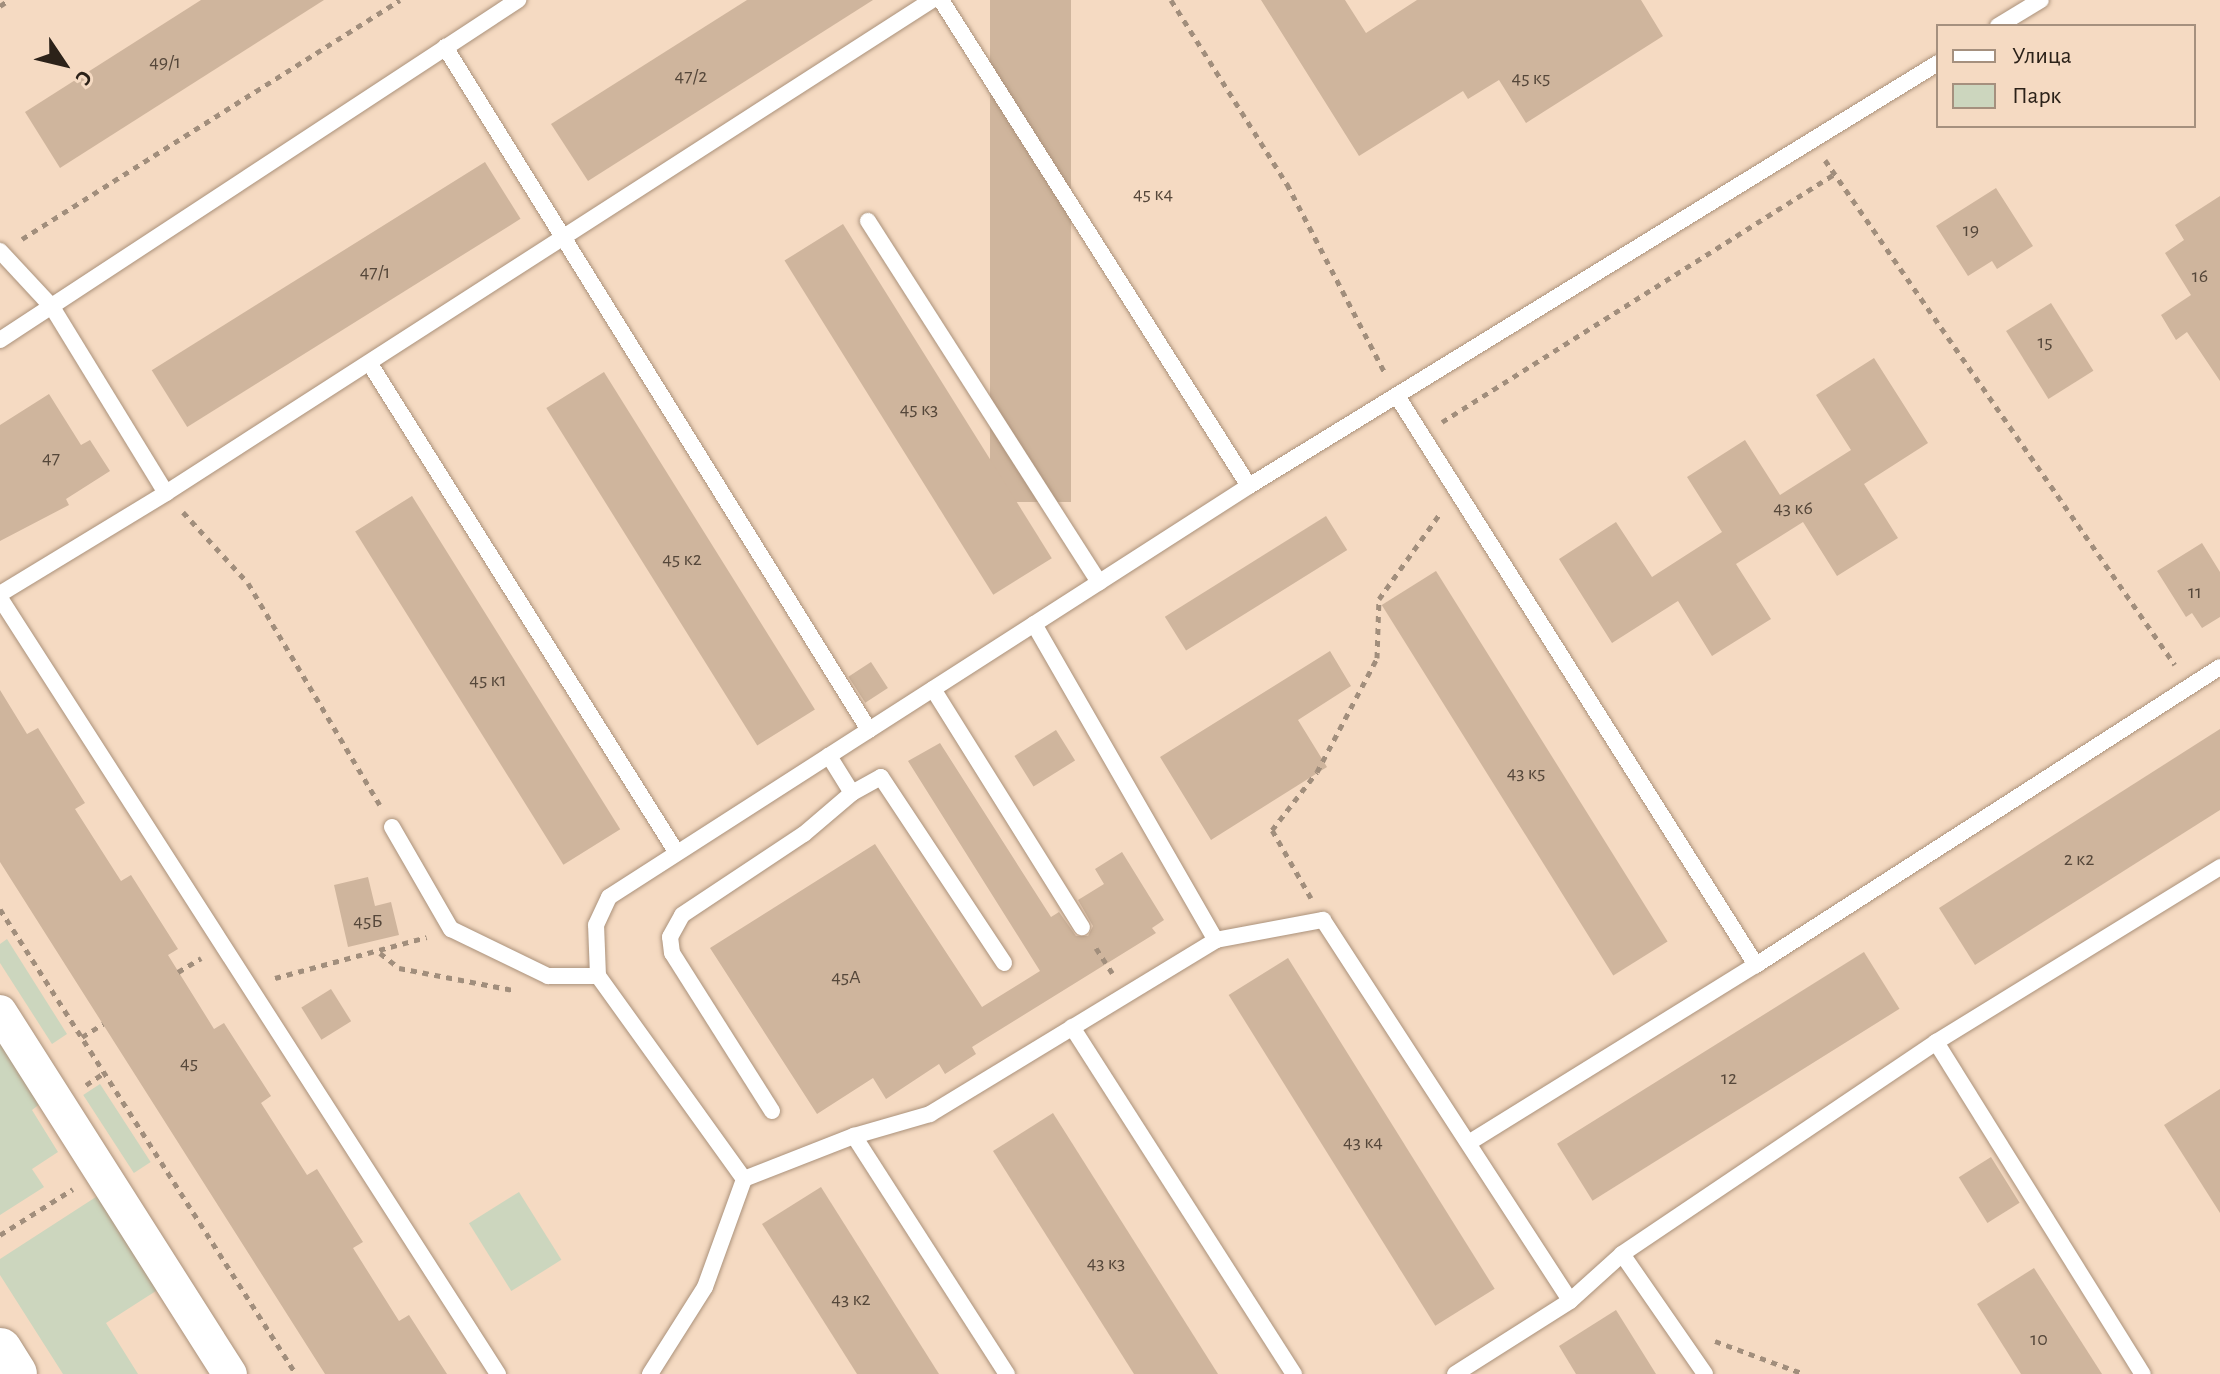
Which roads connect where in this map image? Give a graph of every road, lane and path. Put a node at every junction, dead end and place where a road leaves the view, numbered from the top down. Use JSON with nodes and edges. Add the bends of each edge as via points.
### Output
{"nodes":[{"id":1,"x":9,"y":0,"type":"edge"},
{"id":2,"x":400,"y":0,"type":"edge"},
{"id":3,"x":518,"y":0,"type":"edge"},
{"id":4,"x":932,"y":0,"type":"edge"},
{"id":5,"x":941,"y":0,"type":"edge"},
{"id":6,"x":1171,"y":0,"type":"edge"},
{"id":7,"x":2041,"y":0,"type":"edge"},
{"id":8,"x":0,"y":6,"type":"edge"},
{"id":9,"x":2001,"y":24,"type":"edge"},
{"id":10,"x":445,"y":47,"type":"junction"},
{"id":11,"x":1936,"y":64,"type":"edge"},
{"id":12,"x":1811,"y":141,"type":"junction"},
{"id":13,"x":1834,"y":174,"type":"junction"},
{"id":14,"x":868,"y":221,"type":"dead end"},
{"id":15,"x":562,"y":237,"type":"junction"},
{"id":16,"x":0,"y":252,"type":"edge"},
{"id":17,"x":52,"y":307,"type":"junction"},
{"id":18,"x":0,"y":340,"type":"edge"},
{"id":19,"x":370,"y":364,"type":"junction"},
{"id":20,"x":1397,"y":396,"type":"junction"},
{"id":21,"x":1420,"y":436,"type":"junction"},
{"id":22,"x":1249,"y":486,"type":"junction"},
{"id":23,"x":1456,"y":492,"type":"junction"},
{"id":24,"x":166,"y":493,"type":"junction"},
{"id":25,"x":1099,"y":582,"type":"junction"},
{"id":26,"x":0,"y":596,"type":"edge"},
{"id":27,"x":1034,"y":624,"type":"junction"},
{"id":28,"x":2220,"y":667,"type":"edge"},
{"id":29,"x":2189,"y":686,"type":"junction"},
{"id":30,"x":933,"y":689,"type":"junction"},
{"id":31,"x":869,"y":730,"type":"junction"},
{"id":32,"x":829,"y":756,"type":"junction"},
{"id":33,"x":852,"y":793,"type":"junction"},
{"id":34,"x":392,"y":827,"type":"joint"},
{"id":35,"x":677,"y":853,"type":"junction"},
{"id":36,"x":2220,"y":867,"type":"edge"},
{"id":37,"x":0,"y":909,"type":"edge"},
{"id":38,"x":1323,"y":920,"type":"junction"},
{"id":39,"x":1082,"y":927,"type":"joint"},
{"id":40,"x":451,"y":929,"type":"junction"},
{"id":41,"x":1216,"y":940,"type":"junction"},
{"id":42,"x":380,"y":953,"type":"junction"},
{"id":43,"x":1004,"y":963,"type":"dead end"},
{"id":44,"x":1756,"y":965,"type":"junction"},
{"id":45,"x":598,"y":976,"type":"junction"},
{"id":46,"x":244,"y":986,"type":"junction"},
{"id":47,"x":522,"y":991,"type":"dead end"},
{"id":48,"x":1125,"y":992,"type":"junction"},
{"id":49,"x":0,"y":1012,"type":"edge"},
{"id":50,"x":103,"y":1024,"type":"dead end"},
{"id":51,"x":1072,"y":1027,"type":"junction"},
{"id":52,"x":82,"y":1037,"type":"junction"},
{"id":53,"x":1936,"y":1042,"type":"junction"},
{"id":54,"x":772,"y":1111,"type":"dead end"},
{"id":55,"x":854,"y":1136,"type":"junction"},
{"id":56,"x":1470,"y":1142,"type":"junction"},
{"id":57,"x":744,"y":1179,"type":"junction"},
{"id":58,"x":41,"y":1210,"type":"dead end"},
{"id":59,"x":0,"y":1235,"type":"edge"},
{"id":60,"x":1622,"y":1254,"type":"junction"},
{"id":61,"x":1570,"y":1301,"type":"junction"},
{"id":62,"x":1669,"y":1324,"type":"junction"},
{"id":63,"x":0,"y":1350,"type":"edge"},
{"id":64,"x":15,"y":1374,"type":"edge"},
{"id":65,"x":230,"y":1374,"type":"edge"},
{"id":66,"x":296,"y":1374,"type":"edge"},
{"id":67,"x":498,"y":1374,"type":"edge"},
{"id":68,"x":650,"y":1374,"type":"edge"},
{"id":69,"x":1007,"y":1374,"type":"edge"},
{"id":70,"x":1294,"y":1374,"type":"edge"},
{"id":71,"x":1455,"y":1374,"type":"edge"},
{"id":72,"x":1705,"y":1374,"type":"edge"},
{"id":73,"x":1804,"y":1374,"type":"edge"},
{"id":74,"x":2143,"y":1374,"type":"edge"}],
"edges":[{"from":1,"to":8,"type":"path"},
{"from":2,"to":16,"type":"path"},
{"from":3,"to":10,"type":"lane"},
{"from":4,"to":15,"type":"lane"},
{"from":5,"to":22,"type":"lane"},
{"from":6,"to":20,"type":"path","via":[[1287,184]]},
{"from":7,"to":9,"type":"lane"},
{"from":10,"to":15,"type":"lane"},
{"from":10,"to":17,"type":"lane"},
{"from":11,"to":12,"type":"lane"},
{"from":12,"to":13,"type":"path"},
{"from":12,"to":20,"type":"lane"},
{"from":13,"to":21,"type":"path"},
{"from":13,"to":29,"type":"path"},
{"from":14,"to":25,"type":"lane"},
{"from":15,"to":19,"type":"lane"},
{"from":15,"to":31,"type":"lane"},
{"from":16,"to":17,"type":"lane"},
{"from":17,"to":18,"type":"lane"},
{"from":17,"to":24,"type":"lane"},
{"from":19,"to":24,"type":"lane"},
{"from":19,"to":35,"type":"lane"},
{"from":20,"to":21,"type":"lane"},
{"from":20,"to":22,"type":"lane"},
{"from":21,"to":23,"type":"lane"},
{"from":22,"to":25,"type":"lane"},
{"from":23,"to":38,"type":"path","via":[[1379,599],[1377,658],[1317,772],[1272,830]]},
{"from":23,"to":44,"type":"lane"},
{"from":24,"to":26,"type":"lane"},
{"from":24,"to":34,"type":"path","via":[[248,583],[338,726]]},
{"from":25,"to":27,"type":"lane"},
{"from":26,"to":46,"type":"lane"},
{"from":27,"to":30,"type":"lane"},
{"from":27,"to":41,"type":"lane"},
{"from":28,"to":29,"type":"lane"},
{"from":29,"to":44,"type":"lane"},
{"from":30,"to":31,"type":"lane"},
{"from":30,"to":39,"type":"lane"},
{"from":31,"to":32,"type":"lane"},
{"from":32,"to":33,"type":"lane"},
{"from":32,"to":35,"type":"lane"},
{"from":33,"to":43,"type":"lane","via":[[881,777]]},
{"from":33,"to":54,"type":"lane","via":[[804,834],[682,915],[670,937],[672,953]]},
{"from":34,"to":40,"type":"lane"},
{"from":35,"to":45,"type":"lane","via":[[609,897],[596,925]]},
{"from":36,"to":53,"type":"lane"},
{"from":37,"to":52,"type":"path"},
{"from":38,"to":41,"type":"lane"},
{"from":38,"to":56,"type":"lane"},
{"from":39,"to":48,"type":"path"},
{"from":40,"to":42,"type":"path"},
{"from":40,"to":45,"type":"lane","via":[[548,976]]},
{"from":41,"to":48,"type":"lane"},
{"from":42,"to":46,"type":"path"},
{"from":42,"to":47,"type":"path","via":[[399,968]]},
{"from":44,"to":56,"type":"lane"},
{"from":45,"to":57,"type":"lane"},
{"from":46,"to":67,"type":"lane"},
{"from":48,"to":51,"type":"lane"},
{"from":49,"to":65,"type":"street"},
{"from":50,"to":52,"type":"path"},
{"from":51,"to":55,"type":"lane","via":[[930,1114]]},
{"from":51,"to":70,"type":"lane"},
{"from":52,"to":66,"type":"path"},
{"from":53,"to":60,"type":"lane"},
{"from":53,"to":74,"type":"lane"},
{"from":55,"to":57,"type":"lane"},
{"from":55,"to":69,"type":"lane"},
{"from":56,"to":61,"type":"lane"},
{"from":57,"to":68,"type":"lane","via":[[705,1287]]},
{"from":58,"to":59,"type":"path"},
{"from":60,"to":61,"type":"lane"},
{"from":60,"to":62,"type":"lane"},
{"from":61,"to":71,"type":"lane"},
{"from":62,"to":72,"type":"lane"},
{"from":62,"to":73,"type":"path"},
{"from":63,"to":64,"type":"main road"}]}
